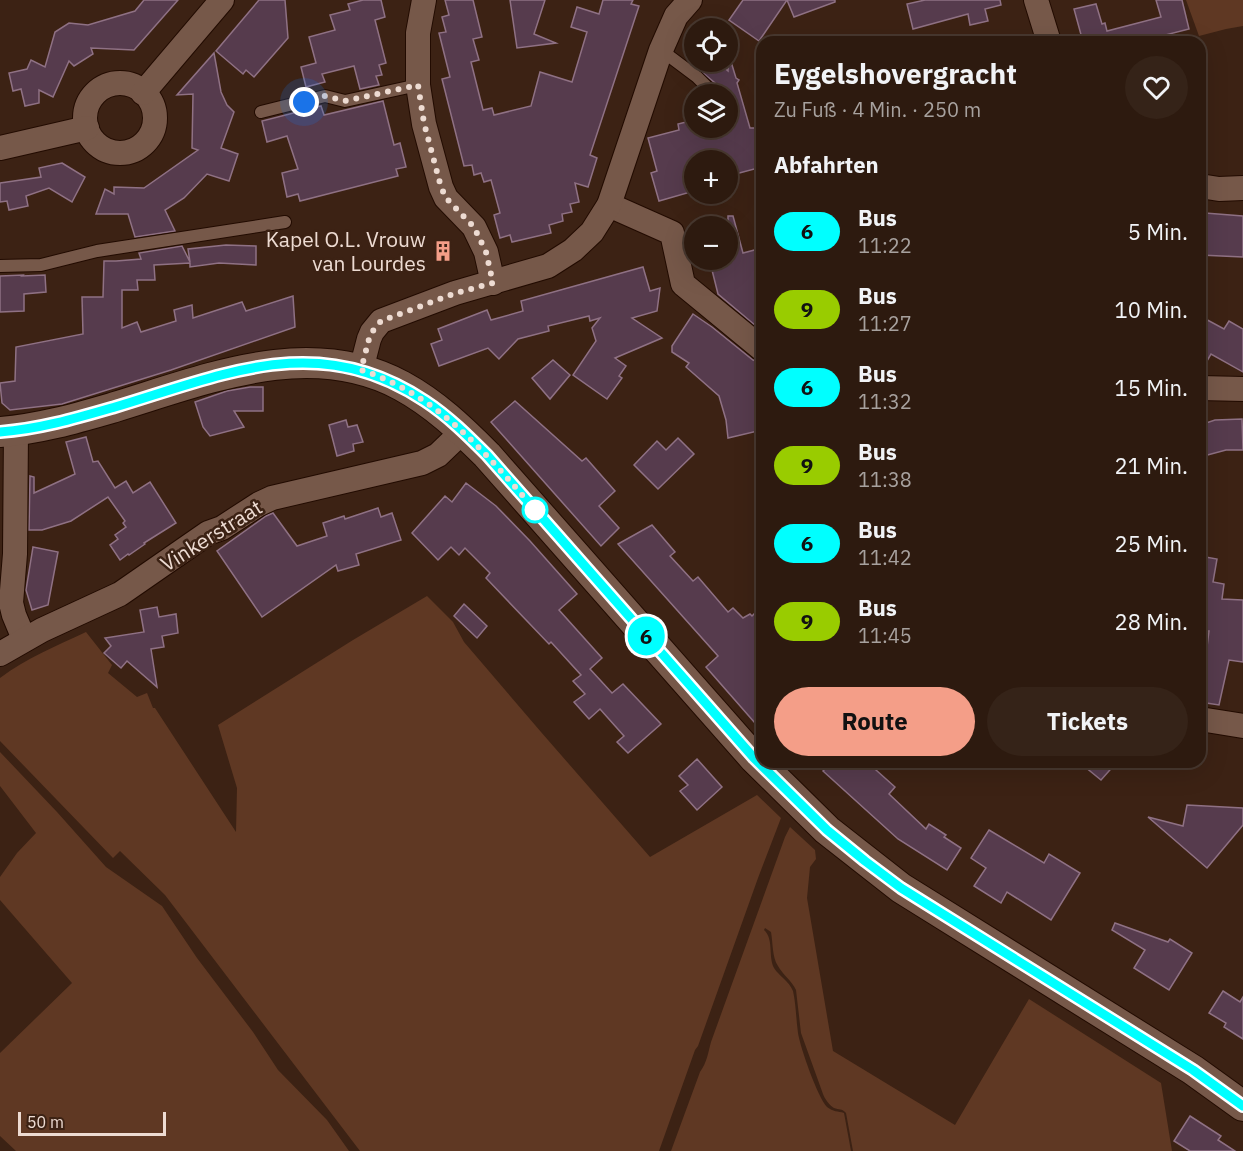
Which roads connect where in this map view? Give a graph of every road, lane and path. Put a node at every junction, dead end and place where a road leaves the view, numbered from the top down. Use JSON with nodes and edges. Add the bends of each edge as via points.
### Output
{"nodes":[{"id":1,"x":222,"y":0,"type":"edge"},
{"id":2,"x":424,"y":0,"type":"edge"},
{"id":3,"x":690,"y":0,"type":"edge"},
{"id":4,"x":1040,"y":1,"type":"edge"},
{"id":5,"x":1048,"y":36,"type":"edge"},
{"id":6,"x":661,"y":50,"type":"junction"},
{"id":7,"x":705,"y":84,"type":"edge"},
{"id":8,"x":418,"y":85,"type":"junction"},
{"id":9,"x":143,"y":93,"type":"junction"},
{"id":10,"x":261,"y":112,"type":"dead end"},
{"id":11,"x":87,"y":128,"type":"junction"},
{"id":12,"x":0,"y":148,"type":"edge"},
{"id":13,"x":1206,"y":187,"type":"edge"},
{"id":14,"x":1243,"y":188,"type":"edge"},
{"id":15,"x":609,"y":205,"type":"junction"},
{"id":16,"x":285,"y":222,"type":"dead end"},
{"id":17,"x":0,"y":266,"type":"edge"},
{"id":18,"x":493,"y":283,"type":"junction"},
{"id":19,"x":756,"y":344,"type":"edge"},
{"id":20,"x":361,"y":370,"type":"junction"},
{"id":21,"x":1206,"y":388,"type":"edge"},
{"id":22,"x":1243,"y":389,"type":"edge"},
{"id":23,"x":8,"y":431,"type":"edge"},
{"id":24,"x":463,"y":431,"type":"junction"},
{"id":25,"x":24,"y":639,"type":"junction"},
{"id":26,"x":0,"y":654,"type":"edge"},
{"id":27,"x":1206,"y":720,"type":"edge"},
{"id":28,"x":1243,"y":726,"type":"edge"},
{"id":29,"x":756,"y":760,"type":"edge"},
{"id":30,"x":764,"y":768,"type":"edge"},
{"id":31,"x":1243,"y":1106,"type":"edge"}],
"edges":[{"from":1,"to":9,"type":"street"},
{"from":2,"to":8,"type":"street","via":[[418,33]]},
{"from":3,"to":6,"type":"street","via":[[676,16]]},
{"from":4,"to":5,"type":"street"},
{"from":6,"to":7,"type":"lane"},
{"from":6,"to":15,"type":"street"},
{"from":8,"to":10,"type":"lane","via":[[345,101],[325,96]]},
{"from":8,"to":18,"type":"street","via":[[441,187],[446,198],[474,227],[486,252]]},
{"from":9,"to":11,"type":"street","via":[[123,83],[102,88],[87,105]]},
{"from":9,"to":11,"type":"street","via":[[153,107],[154,118],[150,135],[138,147],[127,152],[110,151],[95,142]]},
{"from":11,"to":12,"type":"street"},
{"from":13,"to":14,"type":"street"},
{"from":15,"to":18,"type":"street","via":[[592,232],[573,250],[548,266]]},
{"from":15,"to":19,"type":"street","via":[[672,232],[683,284]]},
{"from":16,"to":17,"type":"lane","via":[[98,251],[41,265]]},
{"from":18,"to":20,"type":"street","via":[[381,321],[369,339]]},
{"from":20,"to":23,"type":"street","via":[[310,363],[266,366],[202,380],[71,420]]},
{"from":20,"to":24,"type":"street","via":[[403,387]]},
{"from":21,"to":22,"type":"street"},
{"from":23,"to":25,"type":"street","via":[[15,554],[11,603]]},
{"from":24,"to":25,"type":"street","name":"Vinkerstraat","via":[[422,463],[265,501],[208,533],[120,594]]},
{"from":24,"to":29,"type":"street"},
{"from":25,"to":26,"type":"street","name":"Vinkerstraat"},
{"from":27,"to":28,"type":"street"},
{"from":30,"to":31,"type":"street","via":[[827,830],[901,888],[1193,1070]]}]}
